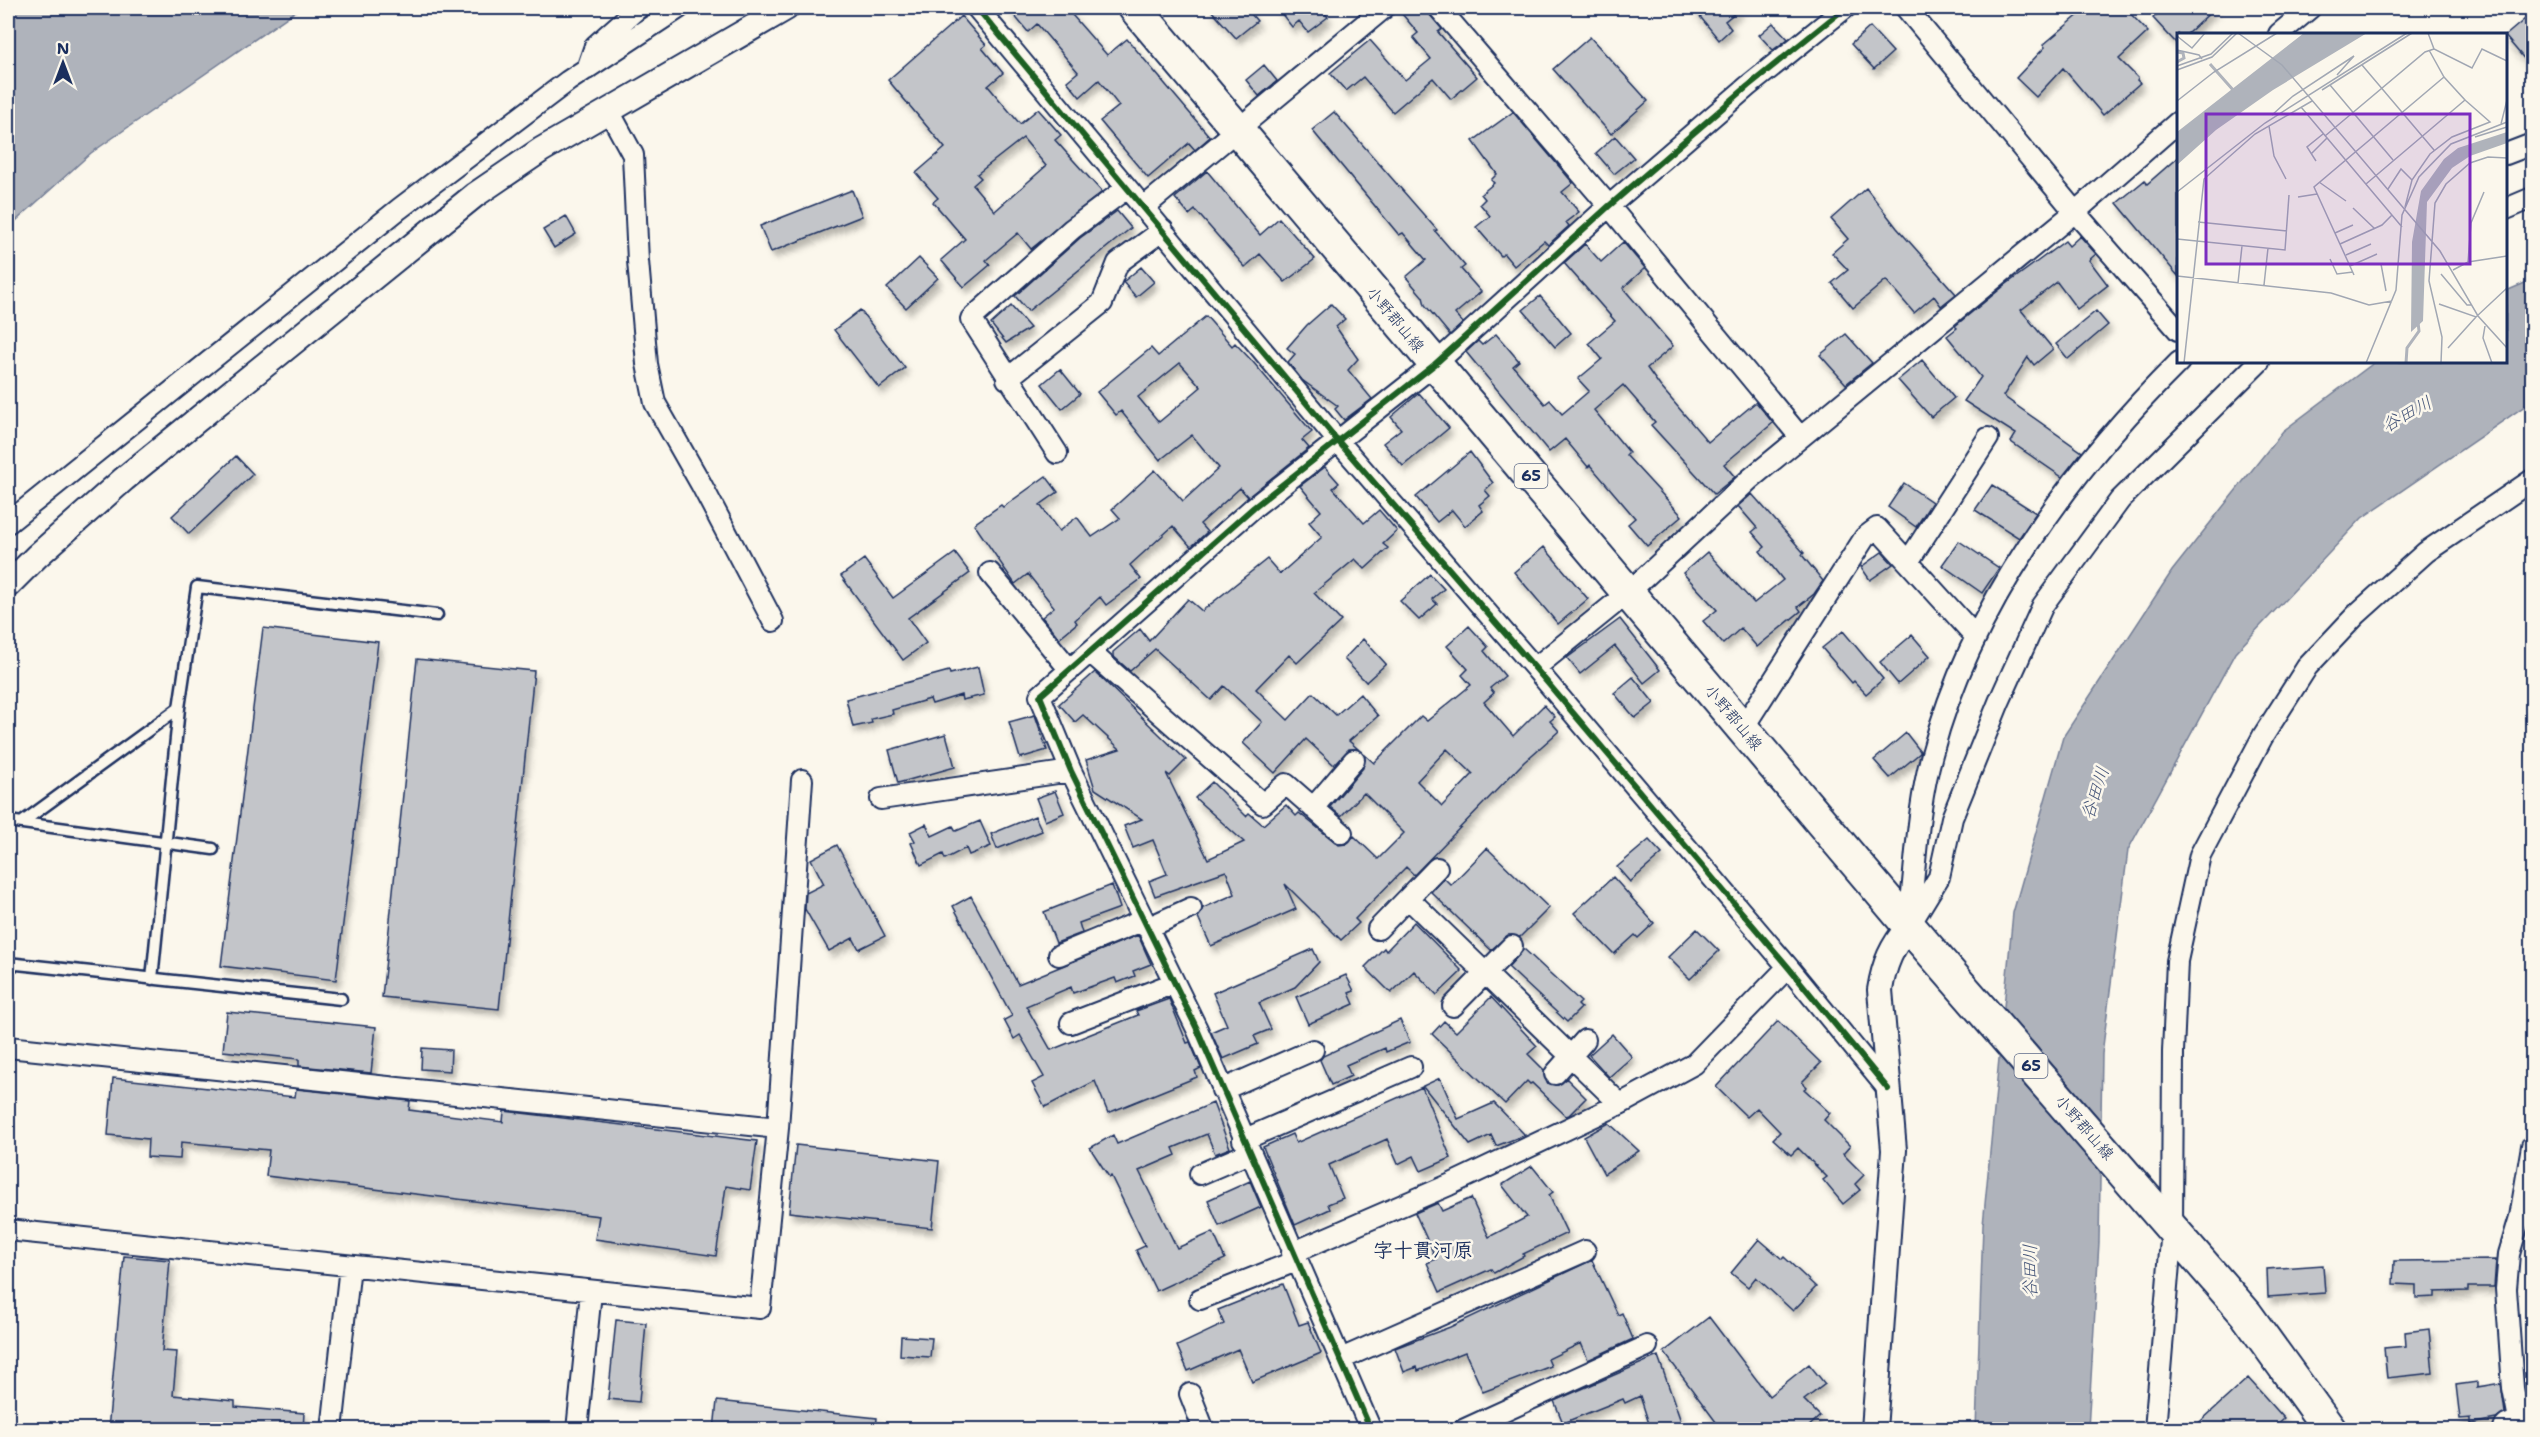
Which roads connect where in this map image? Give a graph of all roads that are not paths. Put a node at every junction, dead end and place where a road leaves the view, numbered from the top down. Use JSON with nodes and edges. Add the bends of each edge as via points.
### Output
{"nodes":[{"id":1,"x":638,"y":8,"type":"edge"},
{"id":2,"x":679,"y":8,"type":"edge"},
{"id":3,"x":786,"y":8,"type":"edge"},
{"id":4,"x":977,"y":8,"type":"edge"},
{"id":5,"x":1135,"y":8,"type":"edge"},
{"id":6,"x":1384,"y":8,"type":"edge"},
{"id":7,"x":1439,"y":8,"type":"edge"},
{"id":8,"x":1845,"y":8,"type":"edge"},
{"id":9,"x":1906,"y":8,"type":"edge"},
{"id":10,"x":2310,"y":8,"type":"edge"},
{"id":11,"x":2280,"y":33,"type":"edge"},
{"id":12,"x":587,"y":69,"type":"junction"},
{"id":13,"x":609,"y":111,"type":"junction"},
{"id":14,"x":2177,"y":123,"type":"edge"},
{"id":15,"x":1236,"y":128,"type":"junction"},
{"id":16,"x":2532,"y":144,"type":"edge"},
{"id":17,"x":2507,"y":153,"type":"edge"},
{"id":18,"x":1127,"y":188,"type":"junction"},
{"id":19,"x":2532,"y":198,"type":"edge"},
{"id":20,"x":1609,"y":206,"type":"junction"},
{"id":21,"x":1143,"y":208,"type":"junction"},
{"id":22,"x":2507,"y":208,"type":"edge"},
{"id":23,"x":2075,"y":212,"type":"junction"},
{"id":24,"x":1163,"y":230,"type":"junction"},
{"id":25,"x":2177,"y":329,"type":"edge"},
{"id":26,"x":2178,"y":363,"type":"edge"},
{"id":27,"x":2258,"y":363,"type":"edge"},
{"id":28,"x":1434,"y":365,"type":"junction"},
{"id":29,"x":1007,"y":379,"type":"junction"},
{"id":30,"x":1800,"y":437,"type":"junction"},
{"id":31,"x":1988,"y":438,"type":"dead end"},
{"id":32,"x":1338,"y":441,"type":"junction"},
{"id":33,"x":1057,"y":453,"type":"dead end"},
{"id":34,"x":2532,"y":480,"type":"edge"},
{"id":35,"x":8,"y":523,"type":"edge"},
{"id":36,"x":1908,"y":562,"type":"junction"},
{"id":37,"x":990,"y":573,"type":"dead end"},
{"id":38,"x":8,"y":585,"type":"edge"},
{"id":39,"x":1629,"y":592,"type":"junction"},
{"id":40,"x":437,"y":615,"type":"dead end"},
{"id":41,"x":772,"y":621,"type":"dead end"},
{"id":42,"x":1976,"y":637,"type":"junction"},
{"id":43,"x":1090,"y":652,"type":"junction"},
{"id":44,"x":1535,"y":668,"type":"junction"},
{"id":45,"x":1070,"y":670,"type":"junction"},
{"id":46,"x":179,"y":708,"type":"junction"},
{"id":47,"x":1743,"y":728,"type":"junction"},
{"id":48,"x":1354,"y":760,"type":"dead end"},
{"id":49,"x":1071,"y":771,"type":"junction"},
{"id":50,"x":802,"y":780,"type":"dead end"},
{"id":51,"x":881,"y":799,"type":"dead end"},
{"id":52,"x":1313,"y":808,"type":"junction"},
{"id":53,"x":8,"y":821,"type":"edge"},
{"id":54,"x":24,"y":821,"type":"junction"},
{"id":55,"x":1342,"y":832,"type":"dead end"},
{"id":56,"x":164,"y":843,"type":"junction"},
{"id":57,"x":213,"y":849,"type":"dead end"},
{"id":58,"x":1437,"y":868,"type":"dead end"},
{"id":59,"x":1409,"y":900,"type":"junction"},
{"id":60,"x":1191,"y":908,"type":"dead end"},
{"id":61,"x":1146,"y":924,"type":"junction"},
{"id":62,"x":1377,"y":929,"type":"dead end"},
{"id":63,"x":1917,"y":936,"type":"junction"},
{"id":64,"x":1512,"y":946,"type":"dead end"},
{"id":65,"x":1059,"y":955,"type":"dead end"},
{"id":66,"x":8,"y":963,"type":"edge"},
{"id":67,"x":1788,"y":967,"type":"junction"},
{"id":68,"x":1485,"y":973,"type":"junction"},
{"id":69,"x":152,"y":979,"type":"junction"},
{"id":70,"x":1174,"y":983,"type":"junction"},
{"id":71,"x":341,"y":999,"type":"dead end"},
{"id":72,"x":1453,"y":1006,"type":"dead end"},
{"id":73,"x":1071,"y":1023,"type":"dead end"},
{"id":74,"x":1585,"y":1040,"type":"dead end"},
{"id":75,"x":8,"y":1047,"type":"edge"},
{"id":76,"x":1313,"y":1050,"type":"dead end"},
{"id":77,"x":1571,"y":1057,"type":"junction"},
{"id":78,"x":1411,"y":1067,"type":"dead end"},
{"id":79,"x":1555,"y":1074,"type":"dead end"},
{"id":80,"x":1888,"y":1089,"type":"junction"},
{"id":81,"x":1222,"y":1090,"type":"junction"},
{"id":82,"x":1620,"y":1104,"type":"junction"},
{"id":83,"x":778,"y":1128,"type":"junction"},
{"id":84,"x":1246,"y":1146,"type":"junction"},
{"id":85,"x":2532,"y":1146,"type":"edge"},
{"id":86,"x":1200,"y":1174,"type":"dead end"},
{"id":87,"x":2172,"y":1228,"type":"junction"},
{"id":88,"x":8,"y":1230,"type":"edge"},
{"id":89,"x":1585,"y":1251,"type":"dead end"},
{"id":90,"x":1294,"y":1257,"type":"junction"},
{"id":91,"x":350,"y":1266,"type":"junction"},
{"id":92,"x":591,"y":1292,"type":"junction"},
{"id":93,"x":1200,"y":1299,"type":"dead end"},
{"id":94,"x":1647,"y":1346,"type":"dead end"},
{"id":95,"x":1341,"y":1359,"type":"junction"},
{"id":96,"x":1190,"y":1394,"type":"dead end"},
{"id":97,"x":2521,"y":1426,"type":"edge"},
{"id":98,"x":332,"y":1430,"type":"edge"},
{"id":99,"x":577,"y":1430,"type":"edge"},
{"id":100,"x":1204,"y":1430,"type":"edge"},
{"id":101,"x":1371,"y":1430,"type":"edge"},
{"id":102,"x":1463,"y":1430,"type":"edge"},
{"id":103,"x":1874,"y":1430,"type":"edge"},
{"id":104,"x":2155,"y":1430,"type":"edge"},
{"id":105,"x":2330,"y":1430,"type":"edge"}],
"edges":[{"from":1,"to":12,"type":"street","via":[[596,46]]},
{"from":2,"to":12,"type":"street"},
{"from":3,"to":13,"type":"street"},
{"from":4,"to":18,"type":"street"},
{"from":5,"to":15,"type":"main road","name":"小野郡山線","number":"65"},
{"from":6,"to":15,"type":"street","via":[[1283,94]]},
{"from":7,"to":20,"type":"street"},
{"from":8,"to":20,"type":"street"},
{"from":9,"to":23,"type":"street"},
{"from":10,"to":11,"type":"street"},
{"from":12,"to":35,"type":"street","via":[[399,209]]},
{"from":13,"to":38,"type":"street","via":[[541,150],[475,195],[124,479]]},
{"from":13,"to":41,"type":"street","via":[[633,155],[647,364],[655,403]]},
{"from":14,"to":23,"type":"street"},
{"from":15,"to":21,"type":"street"},
{"from":15,"to":28,"type":"main road","name":"小野郡山線","number":"65"},
{"from":16,"to":17,"type":"street"},
{"from":18,"to":21,"type":"street"},
{"from":18,"to":29,"type":"street","via":[[1072,229],[971,320]]},
{"from":19,"to":22,"type":"street"},
{"from":20,"to":28,"type":"street"},
{"from":20,"to":30,"type":"street"},
{"from":21,"to":24,"type":"street"},
{"from":23,"to":25,"type":"street"},
{"from":23,"to":30,"type":"street"},
{"from":24,"to":29,"type":"street","via":[[1118,263],[1102,303]]},
{"from":24,"to":32,"type":"street"},
{"from":26,"to":42,"type":"street","via":[[2063,496],[2014,567]]},
{"from":27,"to":63,"type":"street","via":[[2120,500],[2043,605],[1952,819],[1939,877]]},
{"from":28,"to":32,"type":"street"},
{"from":28,"to":39,"type":"main road","name":"小野郡山線","number":"65"},
{"from":29,"to":33,"type":"street"},
{"from":30,"to":39,"type":"street"},
{"from":31,"to":36,"type":"street"},
{"from":32,"to":43,"type":"street","via":[[1254,507]]},
{"from":32,"to":44,"type":"street"},
{"from":34,"to":87,"type":"street","via":[[2426,552],[2356,614],[2307,667],[2263,736],[2200,855],[2177,962]]},
{"from":36,"to":42,"type":"street"},
{"from":36,"to":47,"type":"street","via":[[1877,528],[1865,537]]},
{"from":37,"to":45,"type":"street"},
{"from":39,"to":44,"type":"street"},
{"from":39,"to":47,"type":"main road","name":"小野郡山線","number":"65"},
{"from":40,"to":46,"type":"lane","via":[[197,588]]},
{"from":42,"to":63,"type":"street","via":[[1947,703],[1931,755],[1920,812]]},
{"from":43,"to":45,"type":"street"},
{"from":43,"to":52,"type":"street","via":[[1263,804],[1286,784]]},
{"from":44,"to":67,"type":"street"},
{"from":45,"to":49,"type":"street","via":[[1040,696]]},
{"from":46,"to":54,"type":"lane"},
{"from":46,"to":56,"type":"lane"},
{"from":47,"to":63,"type":"main road","name":"小野郡山線","number":"65"},
{"from":48,"to":52,"type":"street"},
{"from":49,"to":51,"type":"street"},
{"from":49,"to":61,"type":"street"},
{"from":50,"to":83,"type":"street"},
{"from":52,"to":55,"type":"street"},
{"from":53,"to":54,"type":"lane"},
{"from":54,"to":56,"type":"lane"},
{"from":56,"to":57,"type":"lane"},
{"from":56,"to":69,"type":"lane"},
{"from":58,"to":59,"type":"street"},
{"from":59,"to":62,"type":"street"},
{"from":59,"to":68,"type":"street"},
{"from":60,"to":61,"type":"street"},
{"from":61,"to":65,"type":"street"},
{"from":61,"to":70,"type":"street"},
{"from":63,"to":80,"type":"street","via":[[1892,948],[1883,970],[1880,990]]},
{"from":63,"to":87,"type":"main road","name":"小野郡山線","number":"65"},
{"from":64,"to":68,"type":"street"},
{"from":66,"to":69,"type":"lane"},
{"from":67,"to":80,"type":"street"},
{"from":67,"to":82,"type":"street","via":[[1694,1064]]},
{"from":68,"to":72,"type":"street"},
{"from":68,"to":77,"type":"street"},
{"from":69,"to":71,"type":"lane"},
{"from":70,"to":73,"type":"street"},
{"from":70,"to":81,"type":"street"},
{"from":74,"to":77,"type":"street"},
{"from":75,"to":83,"type":"street"},
{"from":76,"to":81,"type":"street"},
{"from":77,"to":79,"type":"street"},
{"from":77,"to":82,"type":"street"},
{"from":78,"to":84,"type":"street"},
{"from":80,"to":103,"type":"street","via":[[1894,1150]]},
{"from":81,"to":84,"type":"street"},
{"from":82,"to":90,"type":"street"},
{"from":83,"to":92,"type":"street","via":[[760,1308]]},
{"from":84,"to":86,"type":"street"},
{"from":84,"to":90,"type":"street"},
{"from":85,"to":97,"type":"street","via":[[2520,1217],[2509,1254],[2506,1289],[2513,1388]]},
{"from":87,"to":104,"type":"street"},
{"from":87,"to":105,"type":"main road","name":"小野郡山線","number":"65","via":[[2246,1314]]},
{"from":88,"to":91,"type":"street"},
{"from":89,"to":95,"type":"street"},
{"from":90,"to":93,"type":"street"},
{"from":90,"to":95,"type":"street"},
{"from":91,"to":92,"type":"street"},
{"from":91,"to":98,"type":"street"},
{"from":92,"to":99,"type":"street"},
{"from":94,"to":102,"type":"street"},
{"from":95,"to":101,"type":"street"},
{"from":96,"to":100,"type":"street"}]}
